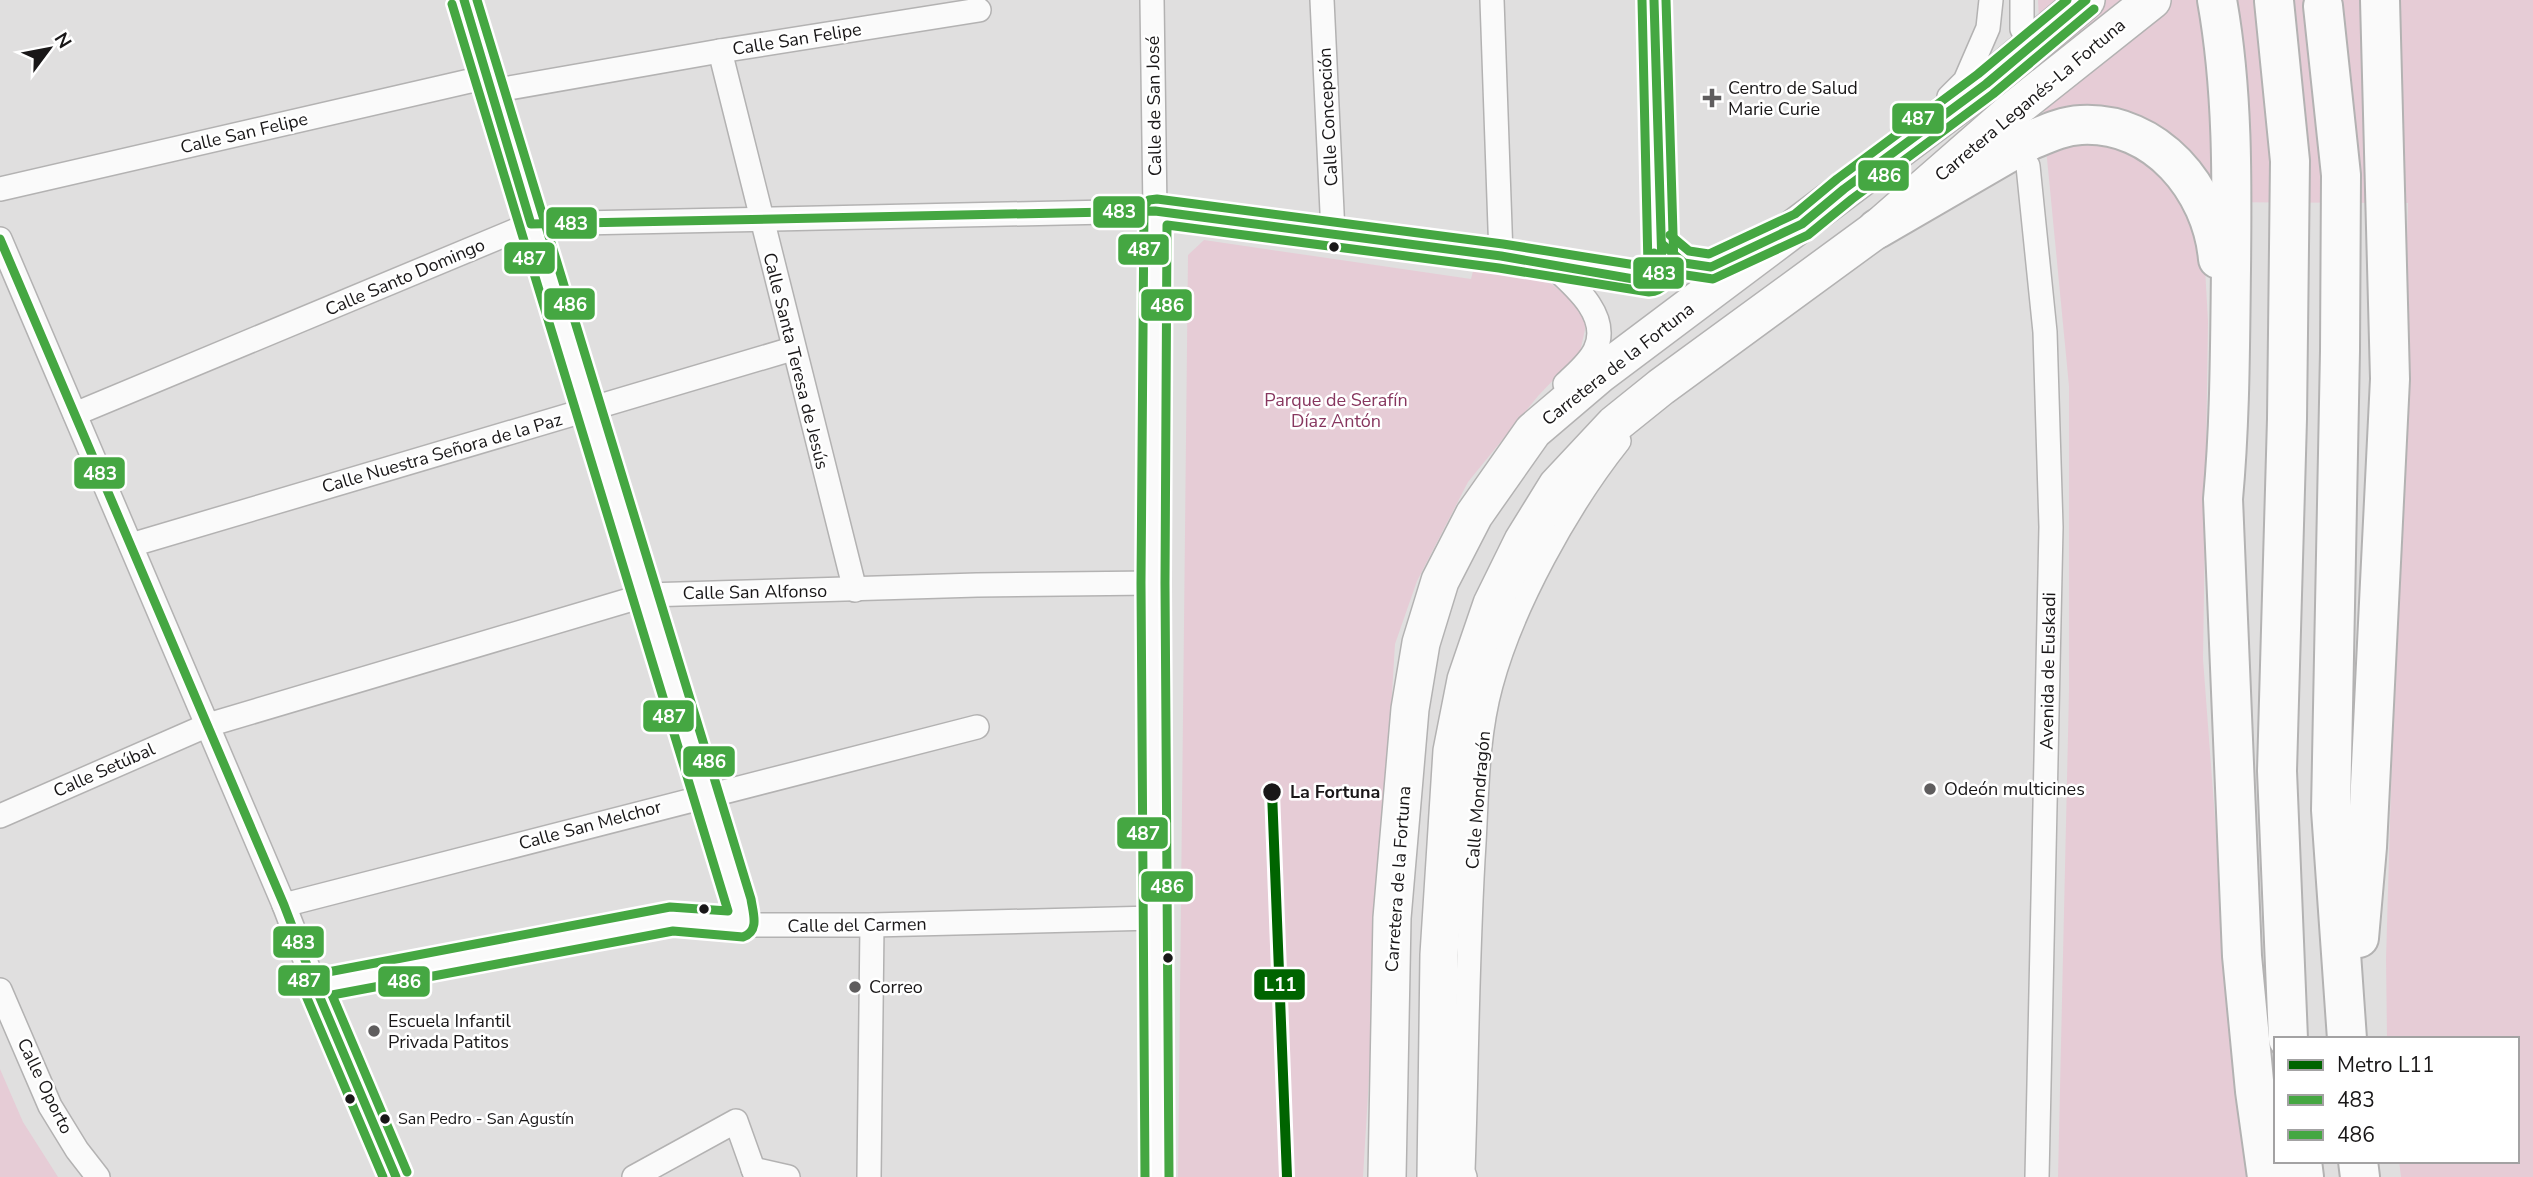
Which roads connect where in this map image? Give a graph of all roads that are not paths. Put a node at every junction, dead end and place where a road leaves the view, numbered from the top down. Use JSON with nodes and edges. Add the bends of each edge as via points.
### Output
{"nodes":[{"id":1,"x":464,"y":0,"type":"edge"},
{"id":2,"x":1152,"y":0,"type":"edge"},
{"id":3,"x":1322,"y":0,"type":"edge"},
{"id":4,"x":1492,"y":0,"type":"edge"},
{"id":5,"x":1654,"y":0,"type":"edge"},
{"id":6,"x":1991,"y":0,"type":"edge"},
{"id":7,"x":2022,"y":0,"type":"edge"},
{"id":8,"x":2086,"y":0,"type":"edge"},
{"id":9,"x":2152,"y":0,"type":"edge"},
{"id":10,"x":2217,"y":0,"type":"edge"},
{"id":11,"x":2380,"y":0,"type":"edge"},
{"id":12,"x":2395,"y":0,"type":"edge"},
{"id":13,"x":2274,"y":1,"type":"edge"},
{"id":14,"x":2323,"y":6,"type":"dead end"},
{"id":15,"x":979,"y":10,"type":"dead end"},
{"id":16,"x":2022,"y":29,"type":"dead end"},
{"id":17,"x":720,"y":51,"type":"junction"},
{"id":18,"x":2382,"y":64,"type":"junction"},
{"id":19,"x":490,"y":84,"type":"junction"},
{"id":20,"x":1892,"y":153,"type":"junction"},
{"id":21,"x":2028,"y":166,"type":"dead end"},
{"id":22,"x":0,"y":189,"type":"edge"},
{"id":23,"x":1155,"y":211,"type":"junction"},
{"id":24,"x":761,"y":221,"type":"junction"},
{"id":25,"x":531,"y":224,"type":"junction"},
{"id":26,"x":1802,"y":224,"type":"junction"},
{"id":27,"x":1877,"y":229,"type":"junction"},
{"id":28,"x":1333,"y":233,"type":"junction"},
{"id":29,"x":0,"y":239,"type":"edge"},
{"id":30,"x":1662,"y":255,"type":"junction"},
{"id":31,"x":1501,"y":256,"type":"junction"},
{"id":32,"x":1549,"y":263,"type":"junction"},
{"id":33,"x":792,"y":349,"type":"junction"},
{"id":34,"x":589,"y":410,"type":"junction"},
{"id":35,"x":75,"y":414,"type":"junction"},
{"id":36,"x":1533,"y":430,"type":"junction"},
{"id":37,"x":2230,"y":432,"type":"junction"},
{"id":38,"x":131,"y":545,"type":"junction"},
{"id":39,"x":1153,"y":583,"type":"junction"},
{"id":40,"x":855,"y":590,"type":"junction"},
{"id":41,"x":646,"y":595,"type":"junction"},
{"id":42,"x":208,"y":724,"type":"junction"},
{"id":43,"x":977,"y":727,"type":"dead end"},
{"id":44,"x":706,"y":795,"type":"junction"},
{"id":45,"x":0,"y":816,"type":"edge"},
{"id":46,"x":284,"y":905,"type":"junction"},
{"id":47,"x":1154,"y":918,"type":"junction"},
{"id":48,"x":742,"y":925,"type":"junction"},
{"id":49,"x":872,"y":925,"type":"junction"},
{"id":50,"x":315,"y":986,"type":"junction"},
{"id":51,"x":0,"y":990,"type":"edge"},
{"id":52,"x":2347,"y":1030,"type":"edge"},
{"id":53,"x":2288,"y":1037,"type":"edge"},
{"id":54,"x":754,"y":1173,"type":"edge"},
{"id":55,"x":1457,"y":1176,"type":"edge"},
{"id":56,"x":98,"y":1177,"type":"edge"},
{"id":57,"x":396,"y":1177,"type":"edge"},
{"id":58,"x":634,"y":1177,"type":"edge"},
{"id":59,"x":788,"y":1177,"type":"edge"},
{"id":60,"x":869,"y":1177,"type":"edge"},
{"id":61,"x":1157,"y":1177,"type":"edge"},
{"id":62,"x":1387,"y":1177,"type":"edge"},
{"id":63,"x":2037,"y":1177,"type":"edge"},
{"id":64,"x":2267,"y":1177,"type":"edge"}],
"edges":[{"from":1,"to":19,"type":"street"},
{"from":2,"to":23,"type":"street","name":"Calle de San José"},
{"from":3,"to":28,"type":"street","name":"Calle Concepción"},
{"from":4,"to":31,"type":"street"},
{"from":5,"to":30,"type":"street"},
{"from":6,"to":20,"type":"street","via":[[1989,28],[1965,81]]},
{"from":7,"to":16,"type":"street"},
{"from":8,"to":20,"type":"main road","name":"Carretera de la Fortuna","via":[[1986,84]]},
{"from":9,"to":27,"type":"main road","name":"Carretera Leganés-La Fortuna"},
{"from":10,"to":37,"type":"highway","via":[[2225,46],[2232,163]]},
{"from":11,"to":18,"type":"highway"},
{"from":12,"to":18,"type":"highway"},
{"from":13,"to":53,"type":"highway","via":[[2290,160],[2277,771]]},
{"from":14,"to":52,"type":"highway","via":[[2341,175],[2331,810]]},
{"from":15,"to":17,"type":"street","name":"Calle San Felipe"},
{"from":17,"to":19,"type":"street","name":"Calle San Felipe"},
{"from":17,"to":24,"type":"street","name":"Calle Santa Teresa de Jesús"},
{"from":18,"to":52,"type":"highway","via":[[2390,379],[2367,847]]},
{"from":19,"to":22,"type":"street","name":"Calle San Felipe"},
{"from":19,"to":25,"type":"street"},
{"from":20,"to":26,"type":"main road","name":"Carretera de la Fortuna"},
{"from":21,"to":63,"type":"street","name":"Avenida de Euskadi","via":[[2045,332],[2051,527]]},
{"from":23,"to":24,"type":"street","name":"Calle Santo Domingo"},
{"from":23,"to":28,"type":"street","name":"Calle Santo Domingo"},
{"from":23,"to":39,"type":"street","name":"Calle de San José"},
{"from":24,"to":25,"type":"street","name":"Calle Santo Domingo"},
{"from":24,"to":33,"type":"street","name":"Calle Santa Teresa de Jesús"},
{"from":25,"to":34,"type":"street"},
{"from":25,"to":35,"type":"street","name":"Calle Santo Domingo"},
{"from":26,"to":30,"type":"street","via":[[1711,267]]},
{"from":26,"to":36,"type":"main road","name":"Carretera de la Fortuna","via":[[1600,374]]},
{"from":27,"to":37,"type":"highway","via":[[2054,130],[2080,125],[2109,127],[2163,151],[2198,194],[2217,247]]},
{"from":27,"to":55,"type":"main road","via":[[1615,425],[1557,486],[1492,604],[1466,680],[1452,751],[1439,956]]},
{"from":28,"to":31,"type":"street","name":"Calle Santo Domingo"},
{"from":29,"to":35,"type":"street"},
{"from":30,"to":32,"type":"street","name":"Calle Santo Domingo","via":[[1657,277],[1645,281]]},
{"from":31,"to":32,"type":"street","name":"Calle Santo Domingo"},
{"from":32,"to":36,"type":"street","via":[[1584,297],[1596,322],[1598,341]]},
{"from":33,"to":34,"type":"street","name":"Calle Nuestra Señora de la Paz"},
{"from":33,"to":40,"type":"street","name":"Calle Santa Teresa de Jesús"},
{"from":34,"to":38,"type":"street","name":"Calle Nuestra Señora de la Paz"},
{"from":34,"to":41,"type":"street"},
{"from":35,"to":38,"type":"street"},
{"from":36,"to":62,"type":"main road","name":"Carretera de la Fortuna","via":[[1474,515],[1440,581],[1421,643],[1410,709],[1392,918]]},
{"from":37,"to":64,"type":"highway","via":[[2223,499],[2242,956]]},
{"from":38,"to":42,"type":"street"},
{"from":39,"to":40,"type":"street","name":"Calle San Alfonso"},
{"from":39,"to":47,"type":"street","name":"Calle de San José"},
{"from":40,"to":41,"type":"street","name":"Calle San Alfonso"},
{"from":41,"to":42,"type":"street","name":"Calle San Alfonso"},
{"from":41,"to":44,"type":"street"},
{"from":42,"to":45,"type":"street","name":"Calle Setúbal"},
{"from":42,"to":46,"type":"street"},
{"from":43,"to":44,"type":"street","name":"Calle San Melchor"},
{"from":44,"to":46,"type":"street","name":"Calle San Melchor"},
{"from":44,"to":48,"type":"street"},
{"from":46,"to":50,"type":"street"},
{"from":47,"to":49,"type":"street","name":"Calle del Carmen"},
{"from":47,"to":61,"type":"street","name":"Calle de San José"},
{"from":48,"to":49,"type":"street","name":"Calle del Carmen"},
{"from":48,"to":50,"type":"street","name":"Calle del Carmen","via":[[672,919]]},
{"from":49,"to":60,"type":"street"},
{"from":50,"to":57,"type":"street"},
{"from":51,"to":56,"type":"street","name":"Calle Oporto","via":[[50,1106]]},
{"from":54,"to":58,"type":"street","via":[[736,1121]]},
{"from":54,"to":59,"type":"street"}]}
